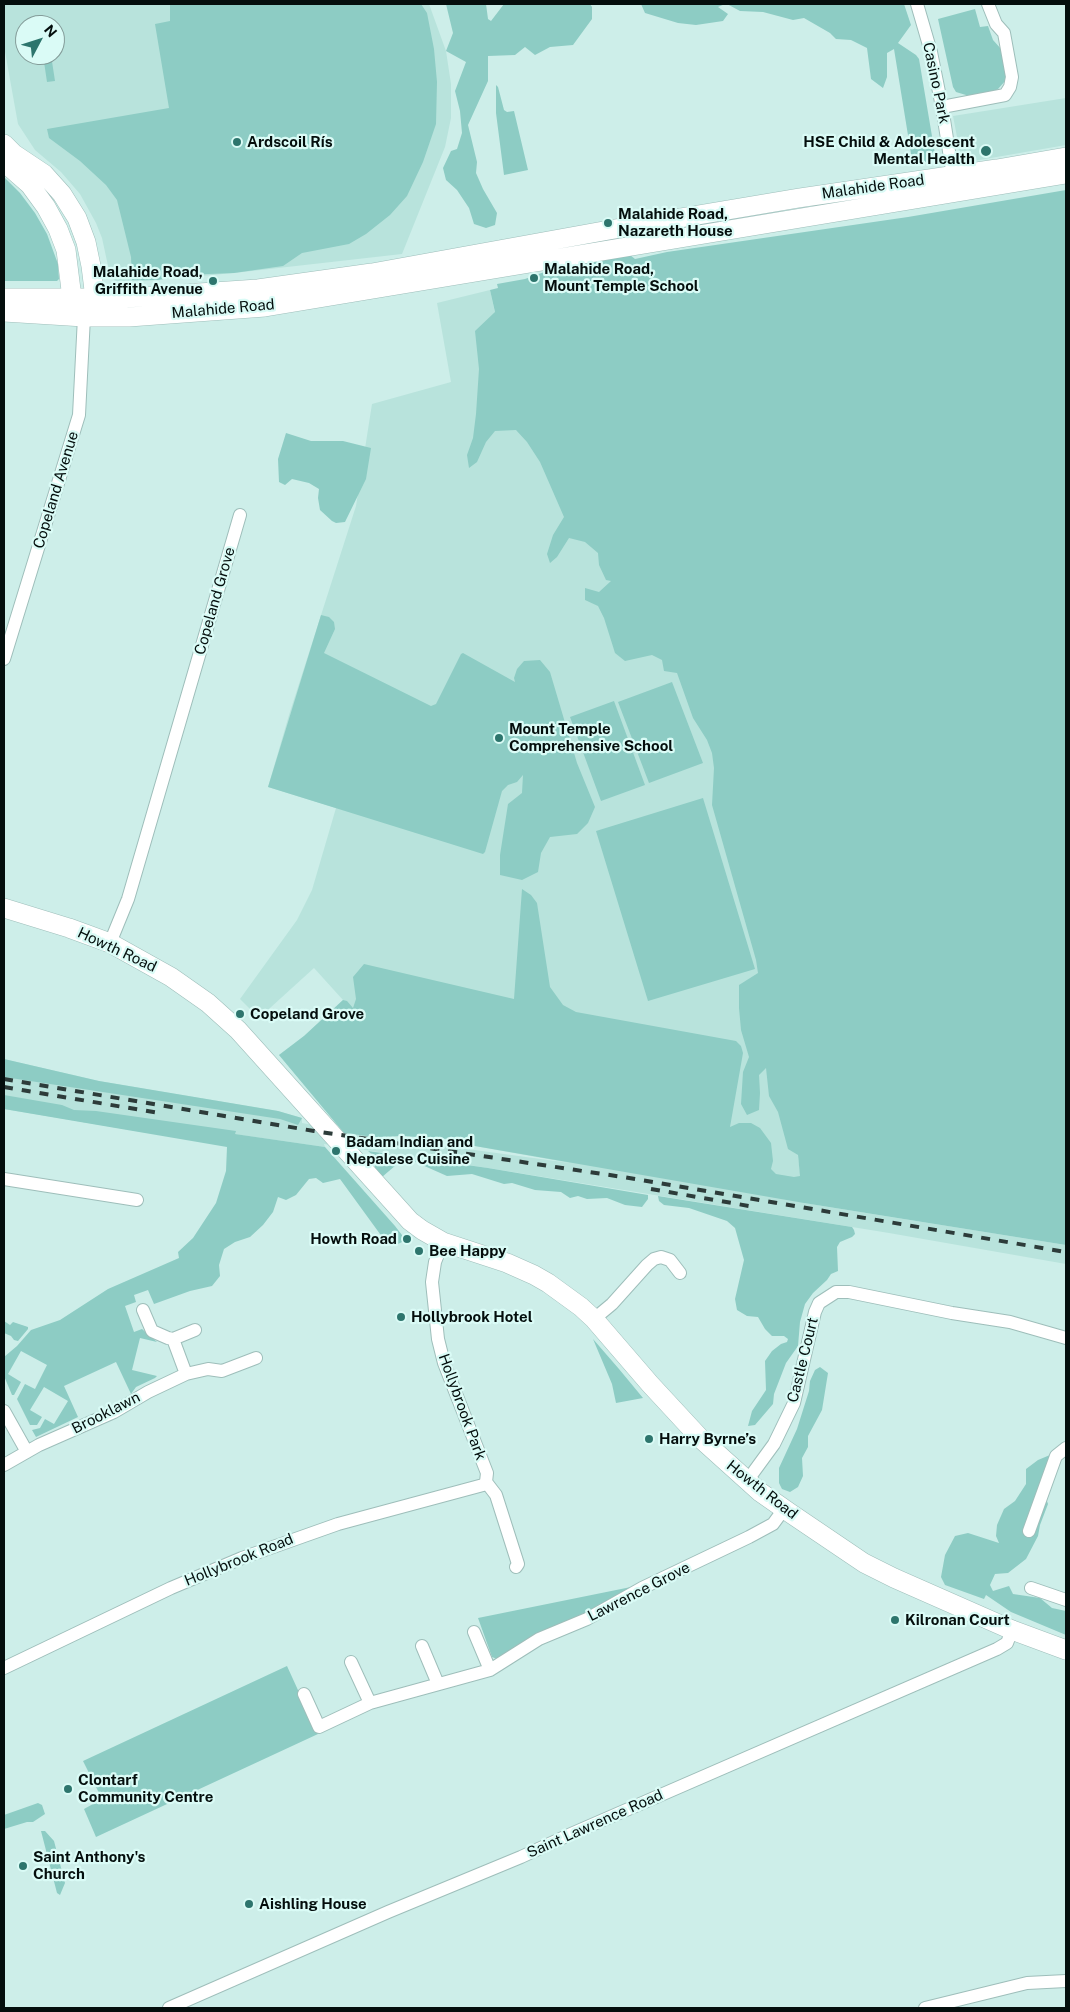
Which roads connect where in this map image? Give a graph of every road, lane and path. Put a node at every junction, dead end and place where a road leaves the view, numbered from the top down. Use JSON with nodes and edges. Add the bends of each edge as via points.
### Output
{"nodes":[{"id":1,"x":917,"y":4,"type":"edge"},
{"id":2,"x":988,"y":4,"type":"edge"},
{"id":3,"x":942,"y":107,"type":"junction"},
{"id":4,"x":4,"y":144,"type":"edge"},
{"id":5,"x":1066,"y":157,"type":"edge"},
{"id":6,"x":4,"y":162,"type":"edge"},
{"id":7,"x":1066,"y":174,"type":"edge"},
{"id":8,"x":954,"y":184,"type":"junction"},
{"id":9,"x":799,"y":198,"type":"junction"},
{"id":10,"x":804,"y":217,"type":"junction"},
{"id":11,"x":77,"y":218,"type":"junction"},
{"id":12,"x":58,"y":229,"type":"junction"},
{"id":13,"x":648,"y":234,"type":"junction"},
{"id":14,"x":4,"y":298,"type":"edge"},
{"id":15,"x":72,"y":298,"type":"junction"},
{"id":16,"x":95,"y":298,"type":"junction"},
{"id":17,"x":223,"y":302,"type":"junction"},
{"id":18,"x":4,"y":312,"type":"edge"},
{"id":19,"x":84,"y":317,"type":"junction"},
{"id":20,"x":240,"y":515,"type":"dead end"},
{"id":21,"x":4,"y":659,"type":"edge"},
{"id":22,"x":4,"y":908,"type":"edge"},
{"id":23,"x":110,"y":944,"type":"junction"},
{"id":24,"x":4,"y":1179,"type":"edge"},
{"id":25,"x":137,"y":1200,"type":"dead end"},
{"id":26,"x":443,"y":1242,"type":"junction"},
{"id":27,"x":680,"y":1272,"type":"dead end"},
{"id":28,"x":143,"y":1310,"type":"dead end"},
{"id":29,"x":594,"y":1320,"type":"junction"},
{"id":30,"x":195,"y":1330,"type":"dead end"},
{"id":31,"x":173,"y":1338,"type":"junction"},
{"id":32,"x":1066,"y":1338,"type":"edge"},
{"id":33,"x":256,"y":1358,"type":"dead end"},
{"id":34,"x":186,"y":1374,"type":"junction"},
{"id":35,"x":4,"y":1411,"type":"edge"},
{"id":36,"x":1066,"y":1448,"type":"edge"},
{"id":37,"x":27,"y":1452,"type":"junction"},
{"id":38,"x":4,"y":1465,"type":"edge"},
{"id":39,"x":747,"y":1481,"type":"junction"},
{"id":40,"x":486,"y":1482,"type":"junction"},
{"id":41,"x":784,"y":1509,"type":"junction"},
{"id":42,"x":1029,"y":1531,"type":"dead end"},
{"id":43,"x":516,"y":1567,"type":"dead end"},
{"id":44,"x":1031,"y":1588,"type":"dead end"},
{"id":45,"x":1066,"y":1600,"type":"edge"},
{"id":46,"x":1012,"y":1630,"type":"junction"},
{"id":47,"x":474,"y":1632,"type":"dead end"},
{"id":48,"x":422,"y":1646,"type":"dead end"},
{"id":49,"x":1066,"y":1650,"type":"edge"},
{"id":50,"x":351,"y":1662,"type":"dead end"},
{"id":51,"x":4,"y":1668,"type":"edge"},
{"id":52,"x":490,"y":1670,"type":"junction"},
{"id":53,"x":438,"y":1684,"type":"junction"},
{"id":54,"x":304,"y":1694,"type":"dead end"},
{"id":55,"x":370,"y":1703,"type":"junction"},
{"id":56,"x":1066,"y":1981,"type":"edge"},
{"id":57,"x":169,"y":2008,"type":"edge"},
{"id":58,"x":925,"y":2008,"type":"edge"}],
"edges":[{"from":1,"to":3,"type":"street","name":"Casino Park"},
{"from":2,"to":3,"type":"street","via":[[996,24],[1004,33],[1012,77],[1010,87],[1005,95]]},
{"from":3,"to":8,"type":"street","name":"Casino Park"},
{"from":4,"to":11,"type":"main road","via":[[44,174]]},
{"from":5,"to":8,"type":"main road","name":"Malahide Road"},
{"from":6,"to":12,"type":"main road","via":[[30,186]]},
{"from":7,"to":8,"type":"main road","name":"Malahide Road"},
{"from":8,"to":9,"type":"main road","name":"Malahide Road"},
{"from":8,"to":10,"type":"main road","name":"Malahide Road"},
{"from":9,"to":10,"type":"main road","name":"Malahide Road"},
{"from":9,"to":13,"type":"main road","name":"Malahide Road"},
{"from":10,"to":13,"type":"main road","name":"Malahide Road"},
{"from":11,"to":12,"type":"main road"},
{"from":11,"to":16,"type":"main road","via":[[89,256]]},
{"from":12,"to":15,"type":"main road","via":[[66,250]]},
{"from":13,"to":17,"type":"main road","name":"Malahide Road","via":[[609,230],[440,270],[319,281]]},
{"from":14,"to":15,"type":"main road","name":"Malahide Road"},
{"from":15,"to":16,"type":"main road","name":"Malahide Road"},
{"from":15,"to":19,"type":"main road"},
{"from":16,"to":17,"type":"main road","name":"Malahide Road"},
{"from":16,"to":19,"type":"main road"},
{"from":17,"to":19,"type":"main road","name":"Malahide Road","via":[[128,317]]},
{"from":18,"to":19,"type":"main road","name":"Malahide Road"},
{"from":19,"to":21,"type":"street","name":"Copeland Avenue","via":[[79,415]]},
{"from":20,"to":23,"type":"street","name":"Copeland Grove","via":[[128,898]]},
{"from":22,"to":23,"type":"main road","name":"Howth Road"},
{"from":23,"to":26,"type":"main road","name":"Howth Road","via":[[172,977],[231,1023],[410,1221]]},
{"from":24,"to":25,"type":"street"},
{"from":26,"to":29,"type":"main road","name":"Howth Road","via":[[534,1275],[556,1288]]},
{"from":26,"to":40,"type":"street","name":"Hollybrook Park","via":[[432,1282],[438,1339],[486,1473]]},
{"from":27,"to":29,"type":"street","via":[[670,1260],[661,1256],[654,1259]]},
{"from":28,"to":31,"type":"street","via":[[152,1331]]},
{"from":29,"to":39,"type":"main road","name":"Howth Road","via":[[690,1428]]},
{"from":30,"to":31,"type":"street"},
{"from":31,"to":34,"type":"street"},
{"from":32,"to":39,"type":"street","name":"Castle Court","via":[[1010,1322],[836,1292],[819,1303],[794,1403],[774,1444]]},
{"from":33,"to":34,"type":"street","name":"Brooklawn","via":[[222,1371],[208,1369]]},
{"from":34,"to":37,"type":"street","name":"Brooklawn"},
{"from":35,"to":37,"type":"street"},
{"from":36,"to":42,"type":"street","via":[[1056,1456]]},
{"from":37,"to":38,"type":"street","name":"Brooklawn"},
{"from":39,"to":41,"type":"main road","name":"Howth Road"},
{"from":40,"to":43,"type":"street","name":"Hollybrook Park","via":[[496,1494],[518,1564]]},
{"from":40,"to":51,"type":"street","name":"Hollybrook Road","via":[[338,1524],[242,1558],[171,1588]]},
{"from":41,"to":46,"type":"main road","name":"Howth Road","via":[[864,1562]]},
{"from":41,"to":52,"type":"street","name":"Lawrence Grove","via":[[772,1524],[749,1537],[642,1588],[587,1619],[539,1639]]},
{"from":44,"to":45,"type":"street"},
{"from":46,"to":49,"type":"main road","name":"Howth Road"},
{"from":46,"to":57,"type":"street","name":"Saint Lawrence Road","via":[[1007,1643],[997,1650]]},
{"from":47,"to":52,"type":"street"},
{"from":48,"to":53,"type":"street"},
{"from":50,"to":55,"type":"street"},
{"from":52,"to":53,"type":"street","name":"Lawrence Grove"},
{"from":53,"to":55,"type":"street","name":"Lawrence Grove"},
{"from":54,"to":55,"type":"street","name":"Lawrence Grove","via":[[319,1727]]},
{"from":56,"to":58,"type":"street","via":[[1027,1983]]}]}
